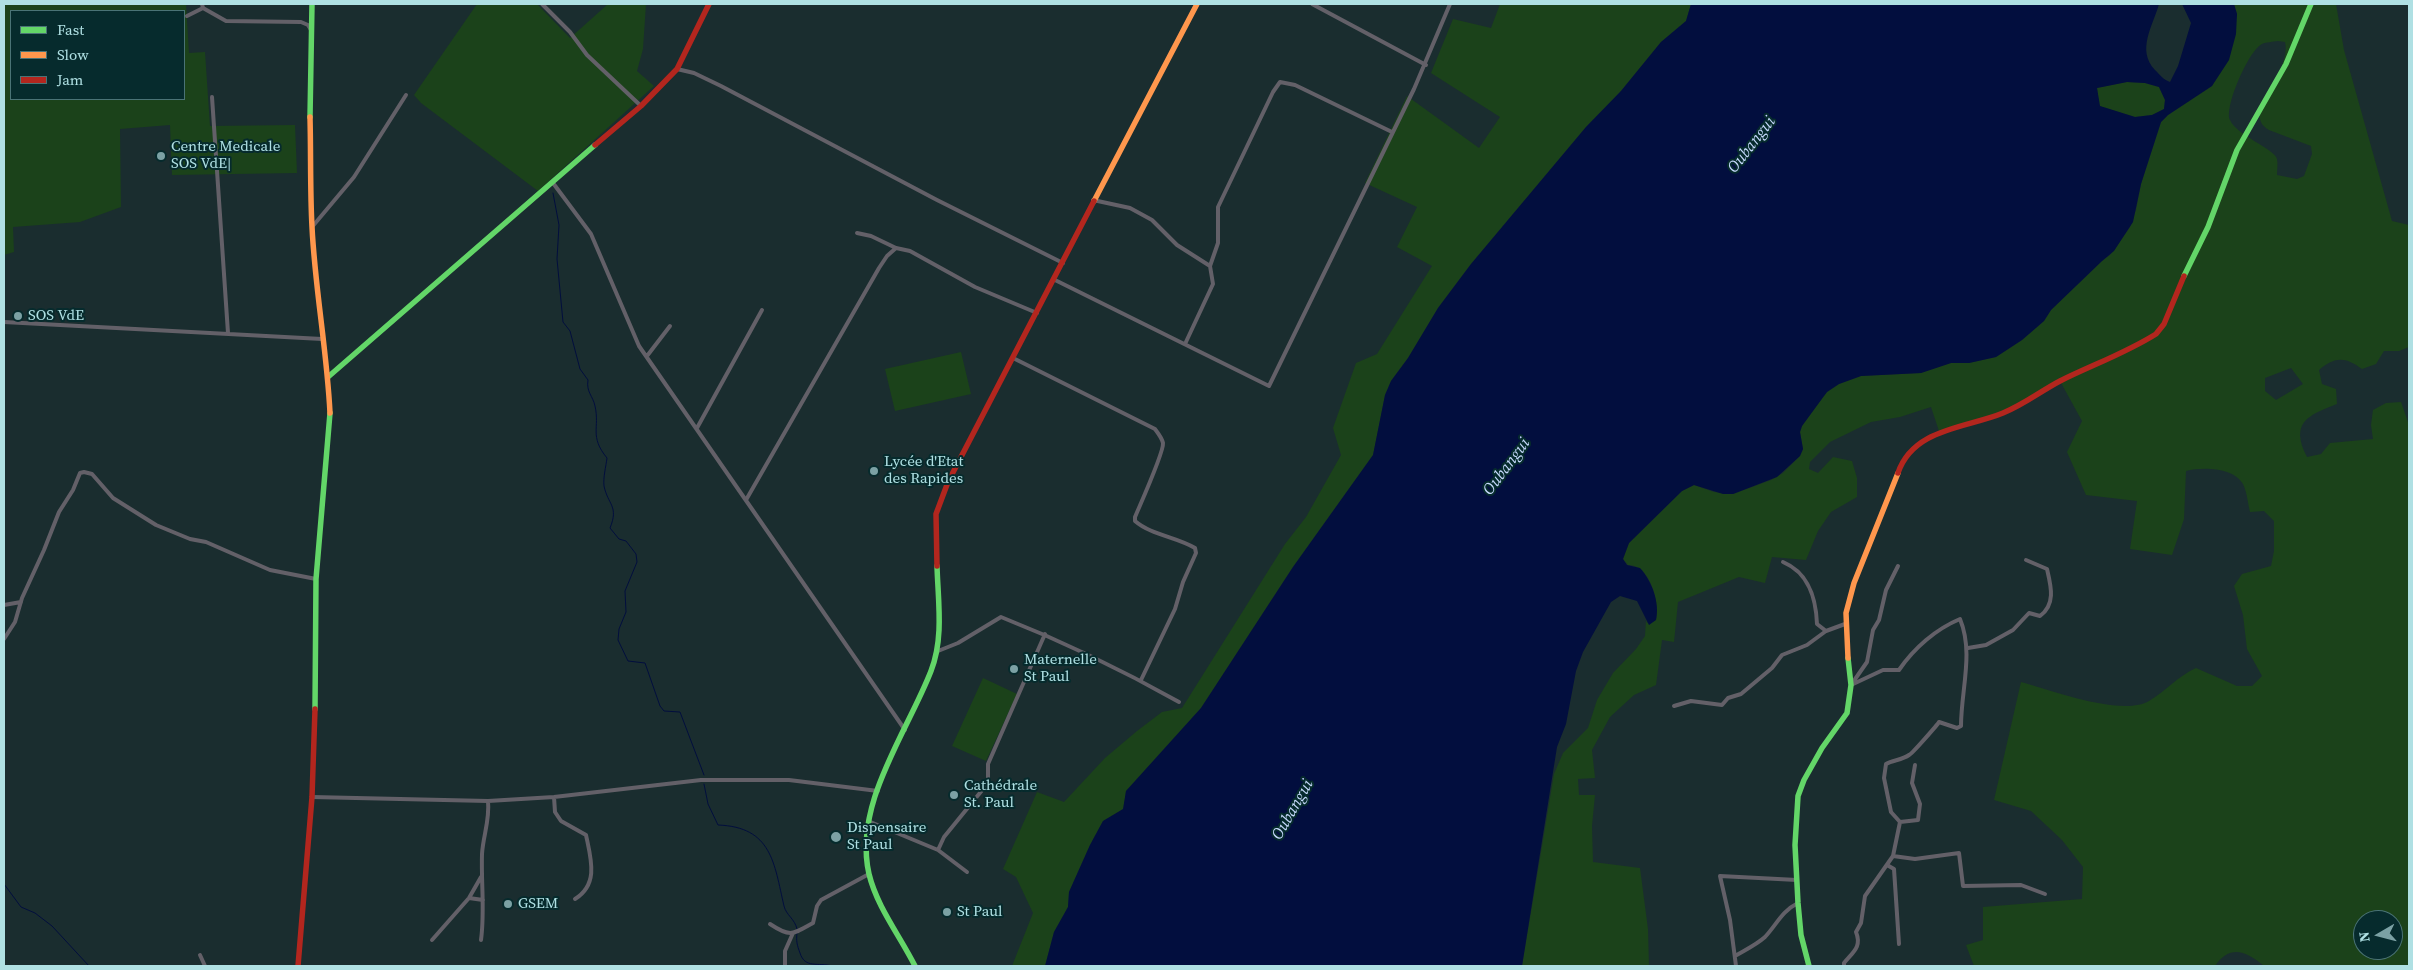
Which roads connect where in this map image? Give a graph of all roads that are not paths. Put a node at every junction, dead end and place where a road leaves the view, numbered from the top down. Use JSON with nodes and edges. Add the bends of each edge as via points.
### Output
{"nodes":[{"id":1,"x":312,"y":4,"type":"edge"},
{"id":2,"x":542,"y":4,"type":"edge"},
{"id":3,"x":709,"y":4,"type":"edge"},
{"id":4,"x":1197,"y":4,"type":"edge"},
{"id":5,"x":1312,"y":4,"type":"edge"},
{"id":6,"x":1450,"y":4,"type":"edge"},
{"id":7,"x":2310,"y":4,"type":"edge"},
{"id":8,"x":203,"y":6,"type":"edge"},
{"id":9,"x":187,"y":16,"type":"dead end"},
{"id":10,"x":311,"y":30,"type":"junction"},
{"id":11,"x":1426,"y":65,"type":"junction"},
{"id":12,"x":677,"y":69,"type":"junction"},
{"id":13,"x":406,"y":95,"type":"dead end"},
{"id":14,"x":212,"y":97,"type":"dead end"},
{"id":15,"x":641,"y":106,"type":"junction"},
{"id":16,"x":1392,"y":132,"type":"junction"},
{"id":17,"x":553,"y":183,"type":"junction"},
{"id":18,"x":1093,"y":200,"type":"junction"},
{"id":19,"x":312,"y":227,"type":"junction"},
{"id":20,"x":857,"y":233,"type":"dead end"},
{"id":21,"x":896,"y":248,"type":"junction"},
{"id":22,"x":1063,"y":263,"type":"junction"},
{"id":23,"x":1210,"y":266,"type":"junction"},
{"id":24,"x":1055,"y":280,"type":"junction"},
{"id":25,"x":762,"y":310,"type":"dead end"},
{"id":26,"x":1037,"y":313,"type":"junction"},
{"id":27,"x":4,"y":322,"type":"edge"},
{"id":28,"x":670,"y":326,"type":"dead end"},
{"id":29,"x":228,"y":333,"type":"junction"},
{"id":30,"x":322,"y":339,"type":"junction"},
{"id":31,"x":1185,"y":344,"type":"junction"},
{"id":32,"x":647,"y":356,"type":"junction"},
{"id":33,"x":1013,"y":358,"type":"junction"},
{"id":34,"x":328,"y":377,"type":"junction"},
{"id":35,"x":696,"y":428,"type":"junction"},
{"id":36,"x":746,"y":500,"type":"junction"},
{"id":37,"x":2026,"y":560,"type":"dead end"},
{"id":38,"x":1783,"y":562,"type":"dead end"},
{"id":39,"x":1898,"y":566,"type":"dead end"},
{"id":40,"x":316,"y":579,"type":"junction"},
{"id":41,"x":21,"y":602,"type":"junction"},
{"id":42,"x":4,"y":604,"type":"edge"},
{"id":43,"x":1845,"y":624,"type":"junction"},
{"id":44,"x":1826,"y":631,"type":"junction"},
{"id":45,"x":1044,"y":634,"type":"junction"},
{"id":46,"x":4,"y":639,"type":"edge"},
{"id":47,"x":1968,"y":648,"type":"junction"},
{"id":48,"x":938,"y":651,"type":"junction"},
{"id":49,"x":1140,"y":680,"type":"junction"},
{"id":50,"x":1851,"y":685,"type":"junction"},
{"id":51,"x":1179,"y":702,"type":"dead end"},
{"id":52,"x":1674,"y":706,"type":"dead end"},
{"id":53,"x":905,"y":730,"type":"junction"},
{"id":54,"x":1914,"y":765,"type":"dead end"},
{"id":55,"x":878,"y":791,"type":"junction"},
{"id":56,"x":312,"y":797,"type":"junction"},
{"id":57,"x":554,"y":797,"type":"junction"},
{"id":58,"x":488,"y":801,"type":"junction"},
{"id":59,"x":868,"y":821,"type":"junction"},
{"id":60,"x":1900,"y":822,"type":"junction"},
{"id":61,"x":938,"y":850,"type":"junction"},
{"id":62,"x":1893,"y":856,"type":"junction"},
{"id":63,"x":1887,"y":866,"type":"junction"},
{"id":64,"x":967,"y":872,"type":"dead end"},
{"id":65,"x":869,"y":874,"type":"junction"},
{"id":66,"x":482,"y":876,"type":"junction"},
{"id":67,"x":1797,"y":880,"type":"junction"},
{"id":68,"x":2045,"y":894,"type":"dead end"},
{"id":69,"x":470,"y":898,"type":"junction"},
{"id":70,"x":575,"y":899,"type":"dead end"},
{"id":71,"x":483,"y":900,"type":"junction"},
{"id":72,"x":1798,"y":903,"type":"junction"},
{"id":73,"x":770,"y":924,"type":"dead end"},
{"id":74,"x":793,"y":933,"type":"junction"},
{"id":75,"x":432,"y":940,"type":"dead end"},
{"id":76,"x":481,"y":940,"type":"dead end"},
{"id":77,"x":1899,"y":944,"type":"dead end"},
{"id":78,"x":200,"y":956,"type":"dead end"},
{"id":79,"x":1735,"y":956,"type":"junction"},
{"id":80,"x":205,"y":966,"type":"edge"},
{"id":81,"x":298,"y":966,"type":"edge"},
{"id":82,"x":785,"y":966,"type":"edge"},
{"id":83,"x":915,"y":966,"type":"edge"},
{"id":84,"x":1736,"y":966,"type":"edge"},
{"id":85,"x":1809,"y":966,"type":"edge"},
{"id":86,"x":1844,"y":966,"type":"edge"}],
"edges":[{"from":1,"to":10,"type":"main road"},
{"from":2,"to":15,"type":"street","via":[[570,32],[586,56]]},
{"from":3,"to":12,"type":"main road"},
{"from":4,"to":18,"type":"main road"},
{"from":5,"to":11,"type":"street"},
{"from":6,"to":11,"type":"street"},
{"from":7,"to":43,"type":"main road","via":[[2286,64],[2236,150],[2208,227],[2164,324],[2143,342],[2060,381],[2003,413],[1952,427],[1907,455],[1854,583]]},
{"from":8,"to":9,"type":"street"},
{"from":8,"to":10,"type":"street","via":[[226,21],[301,22]]},
{"from":10,"to":19,"type":"main road"},
{"from":11,"to":16,"type":"street"},
{"from":12,"to":15,"type":"main road"},
{"from":12,"to":22,"type":"street","via":[[721,86]]},
{"from":13,"to":19,"type":"street","via":[[354,177]]},
{"from":14,"to":29,"type":"street"},
{"from":15,"to":17,"type":"main road"},
{"from":16,"to":23,"type":"street","via":[[1294,85],[1280,82],[1218,207],[1218,242]]},
{"from":16,"to":31,"type":"street","via":[[1269,386]]},
{"from":17,"to":32,"type":"street","via":[[591,234],[639,346]]},
{"from":17,"to":34,"type":"main road"},
{"from":18,"to":22,"type":"main road"},
{"from":18,"to":23,"type":"street","via":[[1130,208],[1152,220],[1177,245]]},
{"from":19,"to":30,"type":"main road"},
{"from":20,"to":21,"type":"street"},
{"from":21,"to":26,"type":"street","via":[[910,251],[975,287]]},
{"from":21,"to":36,"type":"street","via":[[879,268]]},
{"from":22,"to":24,"type":"main road"},
{"from":23,"to":31,"type":"street","via":[[1213,284]]},
{"from":24,"to":26,"type":"main road"},
{"from":24,"to":31,"type":"street"},
{"from":25,"to":35,"type":"street"},
{"from":26,"to":33,"type":"main road"},
{"from":27,"to":29,"type":"street"},
{"from":28,"to":32,"type":"street"},
{"from":29,"to":30,"type":"street"},
{"from":30,"to":34,"type":"main road"},
{"from":32,"to":35,"type":"street"},
{"from":33,"to":48,"type":"main road","via":[[948,482],[936,514]]},
{"from":33,"to":49,"type":"street","via":[[1156,429],[1161,438],[1161,455],[1135,521],[1190,545],[1196,553],[1175,609]]},
{"from":34,"to":40,"type":"main road","via":[[330,423]]},
{"from":35,"to":36,"type":"street"},
{"from":36,"to":53,"type":"street"},
{"from":37,"to":47,"type":"street","via":[[2047,569],[2052,596],[2044,613],[2040,616],[2029,613],[2013,630],[1986,645]]},
{"from":38,"to":44,"type":"street","via":[[1803,578],[1813,592],[1817,624]]},
{"from":39,"to":50,"type":"street","via":[[1886,590],[1866,662]]},
{"from":40,"to":41,"type":"street","via":[[270,570],[206,542],[156,525],[113,498],[92,474],[84,472],[80,473],[58,512]]},
{"from":40,"to":56,"type":"main road"},
{"from":41,"to":42,"type":"street"},
{"from":41,"to":46,"type":"street","via":[[15,622]]},
{"from":43,"to":44,"type":"street"},
{"from":43,"to":50,"type":"main road"},
{"from":44,"to":52,"type":"street","via":[[1806,645],[1782,655],[1772,668],[1741,694],[1728,698],[1722,705],[1691,701]]},
{"from":45,"to":48,"type":"street","via":[[1001,616],[958,643]]},
{"from":45,"to":49,"type":"street"},
{"from":45,"to":61,"type":"street","via":[[988,764],[988,783],[944,837]]},
{"from":47,"to":50,"type":"street","via":[[1960,619],[1930,637],[1908,656],[1899,670],[1883,670]]},
{"from":47,"to":60,"type":"street","via":[[1961,726],[1957,728],[1939,722],[1916,750],[1886,764],[1884,778],[1891,812]]},
{"from":48,"to":53,"type":"main road"},
{"from":49,"to":51,"type":"street"},
{"from":50,"to":67,"type":"main road","via":[[1847,713],[1813,764],[1798,796],[1795,822]]},
{"from":53,"to":55,"type":"main road"},
{"from":54,"to":60,"type":"street","via":[[1912,782],[1920,804],[1918,820]]},
{"from":55,"to":57,"type":"street","via":[[789,780],[701,780]]},
{"from":55,"to":59,"type":"main road"},
{"from":56,"to":58,"type":"street"},
{"from":56,"to":81,"type":"main road"},
{"from":57,"to":58,"type":"street"},
{"from":57,"to":70,"type":"street","via":[[558,817],[586,835],[591,881]]},
{"from":58,"to":66,"type":"street","via":[[489,821],[483,842]]},
{"from":59,"to":61,"type":"street"},
{"from":59,"to":65,"type":"main road"},
{"from":60,"to":62,"type":"street"},
{"from":61,"to":64,"type":"street"},
{"from":62,"to":63,"type":"street"},
{"from":62,"to":68,"type":"street","via":[[1915,859],[1959,852],[1963,886],[2021,884]]},
{"from":63,"to":77,"type":"street","via":[[1894,869]]},
{"from":63,"to":86,"type":"street","via":[[1865,896],[1861,923],[1856,932],[1858,947]]},
{"from":65,"to":74,"type":"street","via":[[821,900],[813,923]]},
{"from":65,"to":83,"type":"main road"},
{"from":66,"to":69,"type":"street"},
{"from":66,"to":71,"type":"street"},
{"from":67,"to":72,"type":"main road"},
{"from":67,"to":79,"type":"street","via":[[1720,876]]},
{"from":69,"to":71,"type":"street"},
{"from":69,"to":75,"type":"street"},
{"from":71,"to":76,"type":"street"},
{"from":72,"to":79,"type":"street","via":[[1782,914],[1766,936]]},
{"from":72,"to":85,"type":"main road","via":[[1801,935]]},
{"from":73,"to":74,"type":"street","via":[[782,932]]},
{"from":74,"to":82,"type":"street","via":[[785,951]]},
{"from":78,"to":80,"type":"street"},
{"from":79,"to":84,"type":"street"}]}
